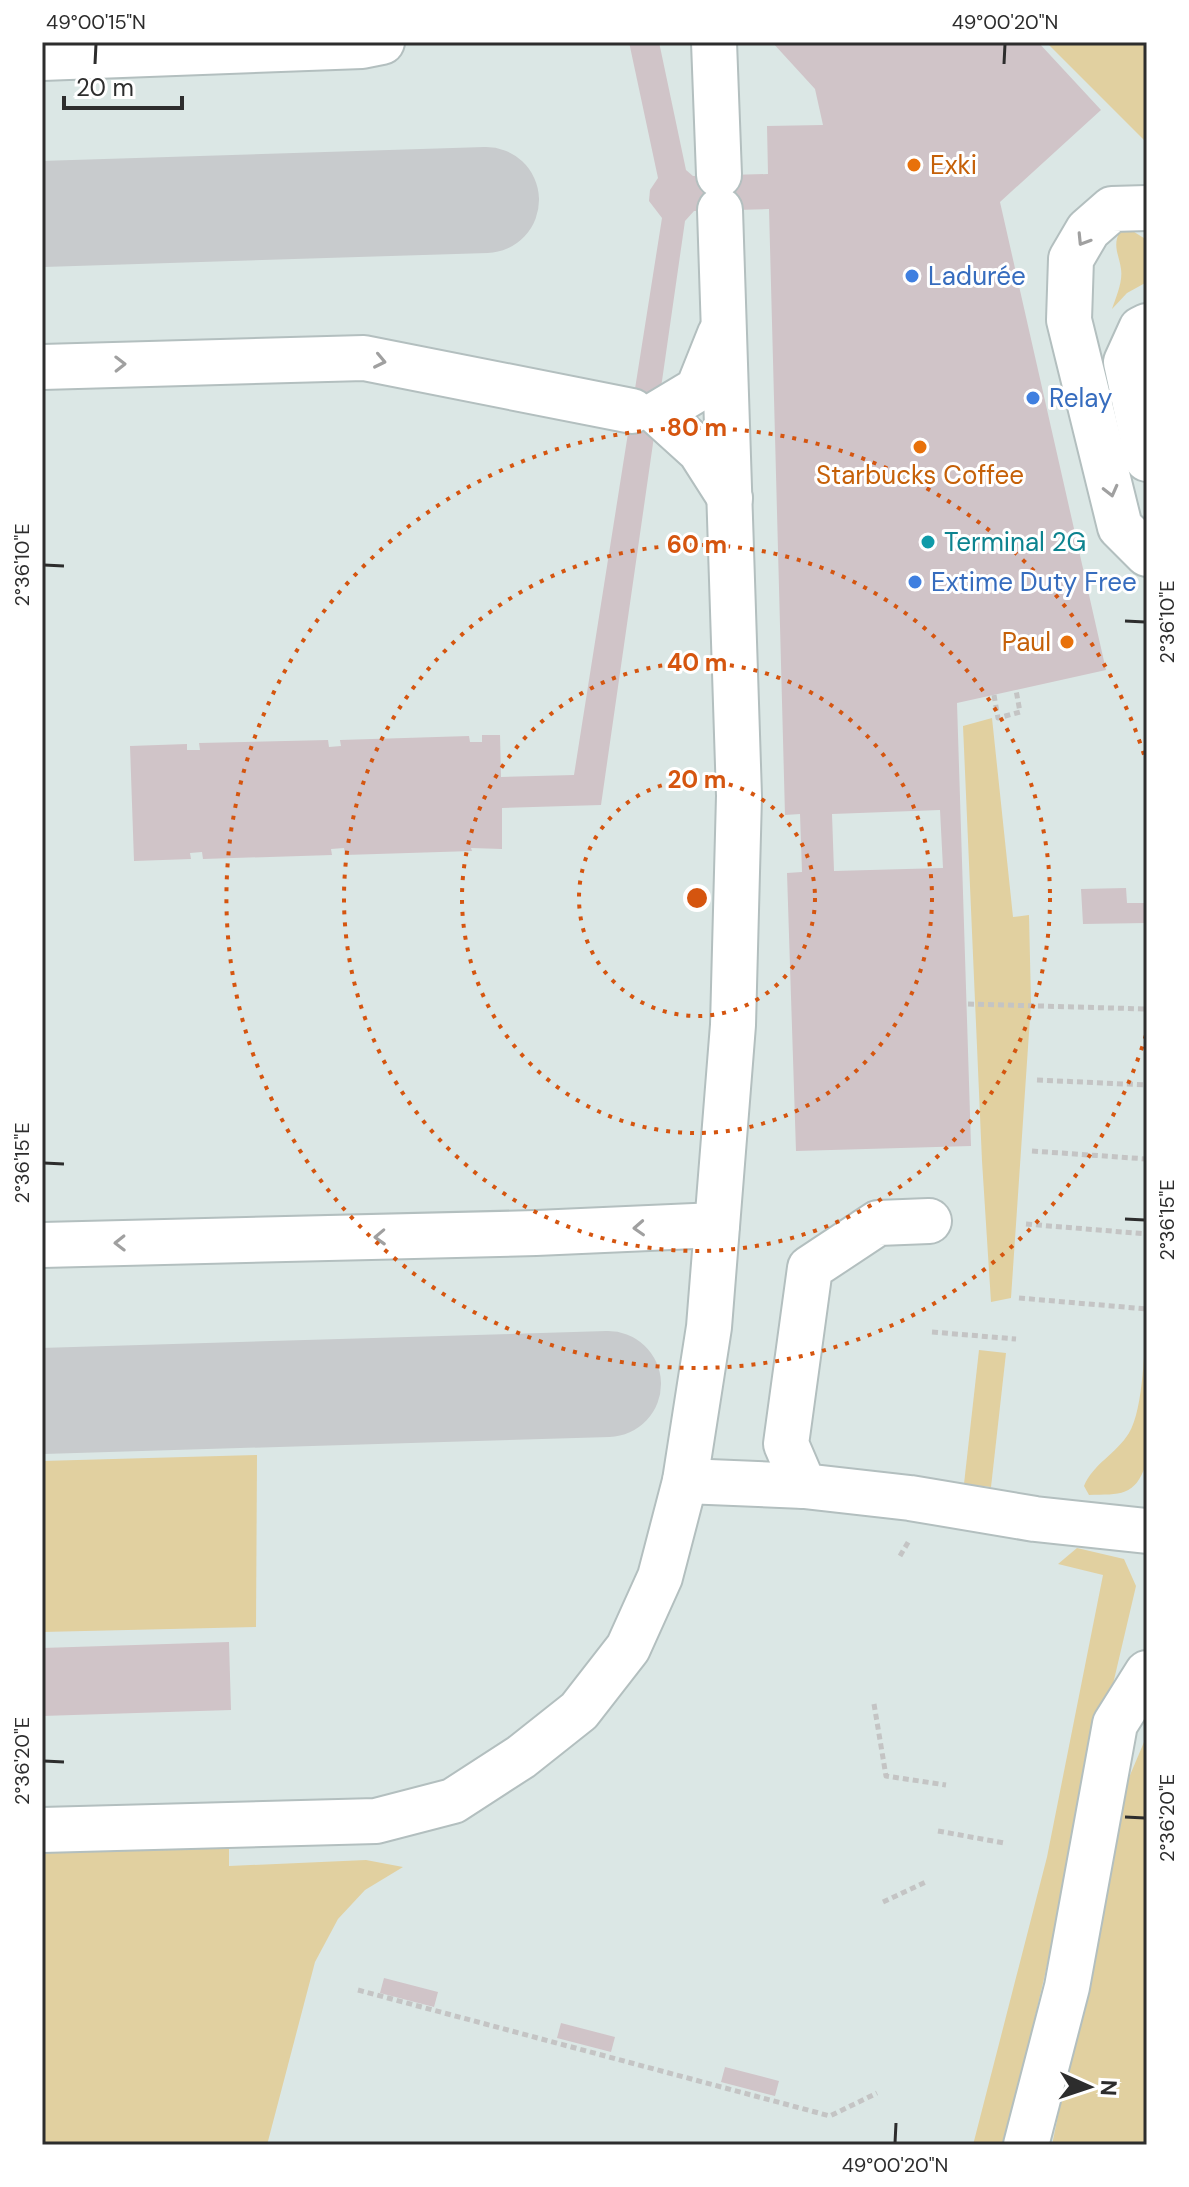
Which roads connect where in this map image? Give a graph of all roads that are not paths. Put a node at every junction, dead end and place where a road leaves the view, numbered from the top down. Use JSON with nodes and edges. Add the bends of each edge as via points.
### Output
{"nodes":[{"id":1,"x":382,"y":42,"type":"edge"},
{"id":2,"x":713,"y":45,"type":"edge"},
{"id":3,"x":42,"y":58,"type":"edge"},
{"id":4,"x":1147,"y":208,"type":"edge"},
{"id":5,"x":725,"y":321,"type":"junction"},
{"id":6,"x":1147,"y":326,"type":"edge"},
{"id":7,"x":42,"y":367,"type":"edge"},
{"id":8,"x":645,"y":412,"type":"junction"},
{"id":9,"x":1147,"y":459,"type":"edge"},
{"id":10,"x":731,"y":500,"type":"junction"},
{"id":11,"x":1147,"y":554,"type":"edge"},
{"id":12,"x":929,"y":1221,"type":"dead end"},
{"id":13,"x":717,"y":1225,"type":"junction"},
{"id":14,"x":42,"y":1245,"type":"edge"},
{"id":15,"x":685,"y":1481,"type":"junction"},
{"id":16,"x":804,"y":1486,"type":"junction"},
{"id":17,"x":1147,"y":1531,"type":"edge"},
{"id":18,"x":1147,"y":1673,"type":"edge"},
{"id":19,"x":42,"y":1830,"type":"edge"},
{"id":20,"x":1026,"y":2145,"type":"edge"}],
"edges":[{"from":1,"to":3,"type":"lane"},
{"from":2,"to":5,"type":"lane"},
{"from":4,"to":11,"type":"lane","one_way":true,"via":[[1112,209],[1088,230],[1071,259],[1069,320],[1120,527]]},
{"from":5,"to":8,"type":"lane","via":[[698,389]]},
{"from":5,"to":10,"type":"lane"},
{"from":6,"to":9,"type":"lane","via":[[1126,362]]},
{"from":7,"to":8,"type":"lane","one_way":true,"via":[[364,358]]},
{"from":8,"to":10,"type":"lane","via":[[700,451]]},
{"from":10,"to":13,"type":"lane","via":[[739,796],[733,1025]]},
{"from":12,"to":16,"type":"lane","via":[[878,1223],[810,1268],[786,1444]]},
{"from":13,"to":14,"type":"lane","one_way":true},
{"from":13,"to":15,"type":"lane","via":[[709,1327]]},
{"from":15,"to":16,"type":"lane"},
{"from":15,"to":19,"type":"lane","via":[[660,1577],[628,1648],[579,1711],[453,1801],[376,1821]]},
{"from":16,"to":17,"type":"lane"},
{"from":18,"to":20,"type":"lane","via":[[1115,1724],[1067,1987]]}]}
